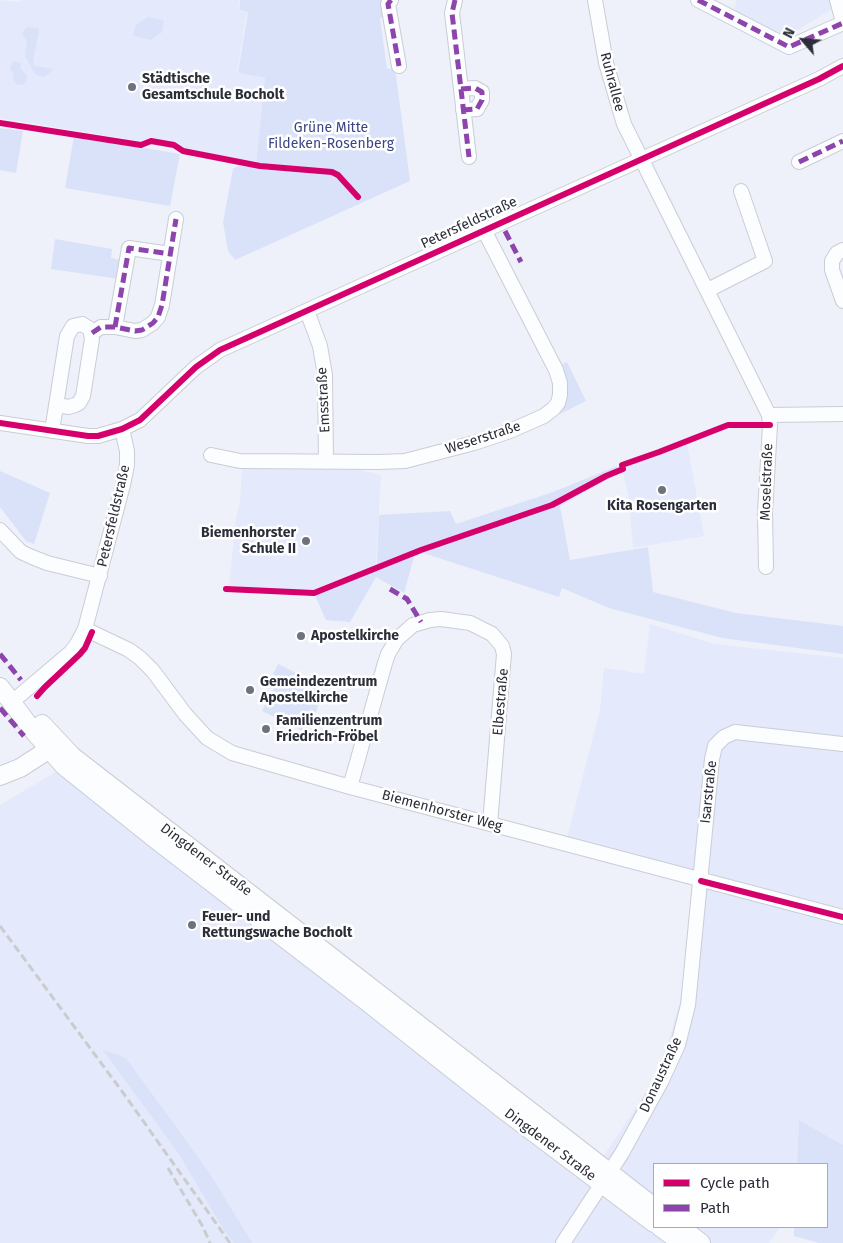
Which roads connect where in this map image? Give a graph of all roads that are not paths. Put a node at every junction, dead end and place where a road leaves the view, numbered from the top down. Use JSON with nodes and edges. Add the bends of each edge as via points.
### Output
{"nodes":[{"id":1,"x":391,"y":0,"type":"edge"},
{"id":2,"x":455,"y":0,"type":"edge"},
{"id":3,"x":595,"y":0,"type":"edge"},
{"id":4,"x":698,"y":0,"type":"edge"},
{"id":5,"x":837,"y":0,"type":"edge"},
{"id":6,"x":843,"y":22,"type":"edge"},
{"id":7,"x":399,"y":66,"type":"dead end"},
{"id":8,"x":843,"y":66,"type":"edge"},
{"id":9,"x":461,"y":89,"type":"junction"},
{"id":10,"x":463,"y":110,"type":"junction"},
{"id":11,"x":843,"y":141,"type":"edge"},
{"id":12,"x":469,"y":157,"type":"dead end"},
{"id":13,"x":641,"y":159,"type":"junction"},
{"id":14,"x":799,"y":162,"type":"dead end"},
{"id":15,"x":741,"y":191,"type":"dead end"},
{"id":16,"x":176,"y":219,"type":"dead end"},
{"id":17,"x":484,"y":230,"type":"junction"},
{"id":18,"x":843,"y":250,"type":"edge"},
{"id":19,"x":170,"y":254,"type":"junction"},
{"id":20,"x":708,"y":290,"type":"junction"},
{"id":21,"x":843,"y":301,"type":"edge"},
{"id":22,"x":307,"y":311,"type":"junction"},
{"id":23,"x":115,"y":327,"type":"junction"},
{"id":24,"x":92,"y":333,"type":"junction"},
{"id":25,"x":56,"y":405,"type":"junction"},
{"id":26,"x":843,"y":414,"type":"edge"},
{"id":27,"x":768,"y":415,"type":"junction"},
{"id":28,"x":0,"y":423,"type":"edge"},
{"id":29,"x":122,"y":429,"type":"junction"},
{"id":30,"x":52,"y":431,"type":"junction"},
{"id":31,"x":211,"y":455,"type":"dead end"},
{"id":32,"x":326,"y":462,"type":"junction"},
{"id":33,"x":0,"y":530,"type":"edge"},
{"id":34,"x":766,"y":567,"type":"dead end"},
{"id":35,"x":100,"y":576,"type":"junction"},
{"id":36,"x":85,"y":629,"type":"junction"},
{"id":37,"x":0,"y":677,"type":"edge"},
{"id":38,"x":0,"y":687,"type":"edge"},
{"id":39,"x":19,"y":696,"type":"junction"},
{"id":40,"x":843,"y":744,"type":"edge"},
{"id":41,"x":55,"y":747,"type":"junction"},
{"id":42,"x":0,"y":776,"type":"edge"},
{"id":43,"x":350,"y":787,"type":"junction"},
{"id":44,"x":490,"y":824,"type":"junction"},
{"id":45,"x":701,"y":881,"type":"junction"},
{"id":46,"x":843,"y":918,"type":"edge"},
{"id":47,"x":447,"y":1066,"type":"junction"},
{"id":48,"x":520,"y":1104,"type":"junction"},
{"id":49,"x":606,"y":1178,"type":"junction"},
{"id":50,"x":653,"y":1206,"type":"edge"},
{"id":51,"x":653,"y":1222,"type":"edge"},
{"id":52,"x":661,"y":1228,"type":"edge"},
{"id":53,"x":681,"y":1228,"type":"edge"},
{"id":54,"x":563,"y":1243,"type":"edge"},
{"id":55,"x":682,"y":1243,"type":"edge"},
{"id":56,"x":702,"y":1243,"type":"edge"}],
"edges":[{"from":1,"to":7,"type":"street","via":[[388,4]]},
{"from":2,"to":9,"type":"street","via":[[452,13]]},
{"from":3,"to":13,"type":"street","name":"Ruhrallee","via":[[599,32],[615,94],[624,124]]},
{"from":4,"to":6,"type":"street","via":[[789,47]]},
{"from":5,"to":6,"type":"street"},
{"from":8,"to":13,"type":"street","name":"Petersfeldstraße"},
{"from":9,"to":10,"type":"street"},
{"from":9,"to":10,"type":"street","via":[[475,88],[482,92],[477,108]]},
{"from":10,"to":12,"type":"street"},
{"from":11,"to":14,"type":"street"},
{"from":13,"to":17,"type":"street","name":"Petersfeldstraße"},
{"from":13,"to":20,"type":"street","name":"Moselstraße"},
{"from":15,"to":20,"type":"street","via":[[765,261]]},
{"from":16,"to":19,"type":"street"},
{"from":17,"to":22,"type":"street","name":"Petersfeldstraße"},
{"from":17,"to":32,"type":"street","name":"Weserstraße","via":[[556,370],[560,383],[558,402],[544,416],[510,431],[405,461]]},
{"from":18,"to":21,"type":"street","via":[[832,261]]},
{"from":19,"to":23,"type":"street","via":[[162,305],[154,323],[136,331]]},
{"from":19,"to":23,"type":"street","via":[[129,248]]},
{"from":20,"to":27,"type":"street","name":"Moselstraße"},
{"from":22,"to":29,"type":"street","name":"Petersfeldstraße","via":[[220,350],[196,367],[140,420]]},
{"from":22,"to":32,"type":"street","name":"Emsstraße","via":[[320,346],[325,375]]},
{"from":23,"to":24,"type":"street","via":[[101,328]]},
{"from":24,"to":25,"type":"street","via":[[83,396],[75,406]]},
{"from":24,"to":25,"type":"street","via":[[82,324],[73,326],[66,336]]},
{"from":25,"to":30,"type":"street"},
{"from":26,"to":27,"type":"street"},
{"from":27,"to":34,"type":"street","name":"Moselstraße"},
{"from":28,"to":30,"type":"street"},
{"from":29,"to":30,"type":"street","via":[[98,436]]},
{"from":29,"to":35,"type":"street","name":"Petersfeldstraße","via":[[127,465]]},
{"from":31,"to":32,"type":"street","name":"Weserstraße","via":[[240,461]]},
{"from":33,"to":35,"type":"street","via":[[21,552],[47,563]]},
{"from":35,"to":36,"type":"street","name":"Petersfeldstraße"},
{"from":36,"to":39,"type":"street","name":"Petersfeldstraße","via":[[71,652]]},
{"from":36,"to":43,"type":"street","name":"Biemenhorster Weg","via":[[140,658],[185,714],[220,748]]},
{"from":37,"to":39,"type":"main road"},
{"from":38,"to":41,"type":"main road"},
{"from":39,"to":41,"type":"main road"},
{"from":40,"to":45,"type":"street","name":"Isarstraße","via":[[735,732],[724,737],[715,746],[712,759]]},
{"from":41,"to":42,"type":"main road"},
{"from":41,"to":47,"type":"main road","name":"Dingdener Straße","via":[[64,766]]},
{"from":41,"to":48,"type":"main road","name":"Dingdener Straße","via":[[72,756]]},
{"from":43,"to":44,"type":"street","name":"Biemenhorster Weg"},
{"from":43,"to":44,"type":"street","name":"Elbestraße","via":[[385,663],[397,639],[413,625],[430,620],[470,623],[492,634],[504,654]]},
{"from":44,"to":45,"type":"street","name":"Biemenhorster Weg"},
{"from":45,"to":46,"type":"street","name":"Biemenhorster Weg"},
{"from":45,"to":49,"type":"street","name":"Donaustraße","via":[[688,1005],[678,1045],[661,1082]]},
{"from":47,"to":48,"type":"main road","name":"Dingdener Straße","via":[[455,1061],[461,1063]]},
{"from":47,"to":49,"type":"main road","name":"Dingdener Straße"},
{"from":48,"to":49,"type":"main road","name":"Dingdener Straße"},
{"from":49,"to":50,"type":"main road","name":"Dingdener Straße"},
{"from":49,"to":51,"type":"main road","name":"Dingdener Straße"},
{"from":49,"to":54,"type":"street","name":"Donaustraße"},
{"from":52,"to":55,"type":"main road"},
{"from":53,"to":56,"type":"main road"}]}
